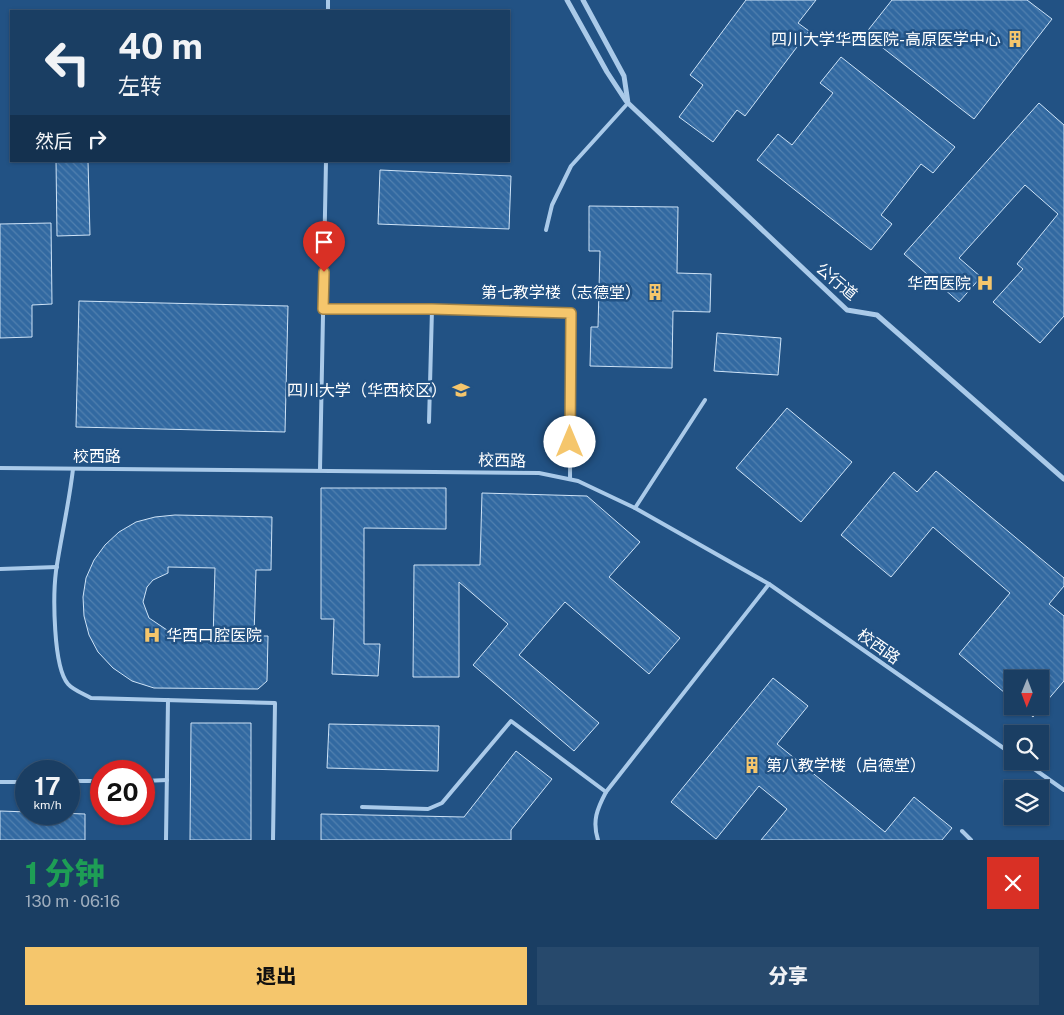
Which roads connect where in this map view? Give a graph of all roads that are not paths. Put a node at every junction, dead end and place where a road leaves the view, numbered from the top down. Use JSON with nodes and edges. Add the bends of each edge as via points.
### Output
{"nodes":[{"id":1,"x":567,"y":0,"type":"edge"},
{"id":2,"x":583,"y":0,"type":"edge"},
{"id":3,"x":628,"y":103,"type":"junction"},
{"id":4,"x":326,"y":162,"type":"edge"},
{"id":5,"x":546,"y":230,"type":"dead end"},
{"id":6,"x":323,"y":309,"type":"junction"},
{"id":7,"x":432,"y":309,"type":"junction"},
{"id":8,"x":705,"y":400,"type":"dead end"},
{"id":9,"x":429,"y":422,"type":"dead end"},
{"id":10,"x":0,"y":468,"type":"edge"},
{"id":11,"x":73,"y":469,"type":"junction"},
{"id":12,"x":320,"y":470,"type":"junction"},
{"id":13,"x":570,"y":479,"type":"junction"},
{"id":14,"x":1064,"y":479,"type":"edge"},
{"id":15,"x":635,"y":508,"type":"junction"},
{"id":16,"x":57,"y":567,"type":"junction"},
{"id":17,"x":0,"y":569,"type":"edge"},
{"id":18,"x":769,"y":584,"type":"junction"},
{"id":19,"x":168,"y":700,"type":"junction"},
{"id":20,"x":1004,"y":748,"type":"edge"},
{"id":21,"x":1036,"y":770,"type":"edge"},
{"id":22,"x":155,"y":780,"type":"edge"},
{"id":23,"x":167,"y":780,"type":"junction"},
{"id":24,"x":0,"y":782,"type":"edge"},
{"id":25,"x":15,"y":782,"type":"edge"},
{"id":26,"x":1064,"y":790,"type":"edge"},
{"id":27,"x":606,"y":792,"type":"junction"},
{"id":28,"x":362,"y":807,"type":"dead end"},
{"id":29,"x":962,"y":831,"type":"dead end"},
{"id":30,"x":166,"y":840,"type":"edge"},
{"id":31,"x":273,"y":840,"type":"edge"},
{"id":32,"x":598,"y":840,"type":"edge"},
{"id":33,"x":971,"y":840,"type":"edge"}],
"edges":[{"from":1,"to":3,"type":"street","name":"公行道"},
{"from":2,"to":3,"type":"street","via":[[624,76]]},
{"from":3,"to":5,"type":"lane","via":[[571,166],[552,205]]},
{"from":3,"to":14,"type":"street","name":"公行道","via":[[847,310],[877,315]]},
{"from":4,"to":6,"type":"lane"},
{"from":6,"to":7,"type":"lane"},
{"from":6,"to":12,"type":"lane"},
{"from":7,"to":9,"type":"lane"},
{"from":7,"to":13,"type":"lane","via":[[571,313]]},
{"from":8,"to":15,"type":"lane"},
{"from":10,"to":11,"type":"lane","name":"校西路"},
{"from":11,"to":12,"type":"lane","name":"校西路"},
{"from":11,"to":16,"type":"lane"},
{"from":12,"to":13,"type":"lane","name":"校西路","via":[[538,473]]},
{"from":13,"to":15,"type":"lane","name":"校西路"},
{"from":15,"to":18,"type":"lane","name":"校西路"},
{"from":16,"to":17,"type":"lane"},
{"from":16,"to":19,"type":"lane","via":[[56,635],[60,672],[69,685],[91,698]]},
{"from":18,"to":20,"type":"lane","name":"校西路"},
{"from":18,"to":27,"type":"lane"},
{"from":19,"to":23,"type":"lane"},
{"from":19,"to":31,"type":"lane","via":[[275,703]]},
{"from":21,"to":26,"type":"lane"},
{"from":22,"to":23,"type":"lane"},
{"from":23,"to":30,"type":"lane"},
{"from":24,"to":25,"type":"lane"},
{"from":27,"to":28,"type":"lane","via":[[511,720],[442,803],[428,809]]},
{"from":27,"to":32,"type":"lane","via":[[595,813]]},
{"from":29,"to":33,"type":"lane"}]}
